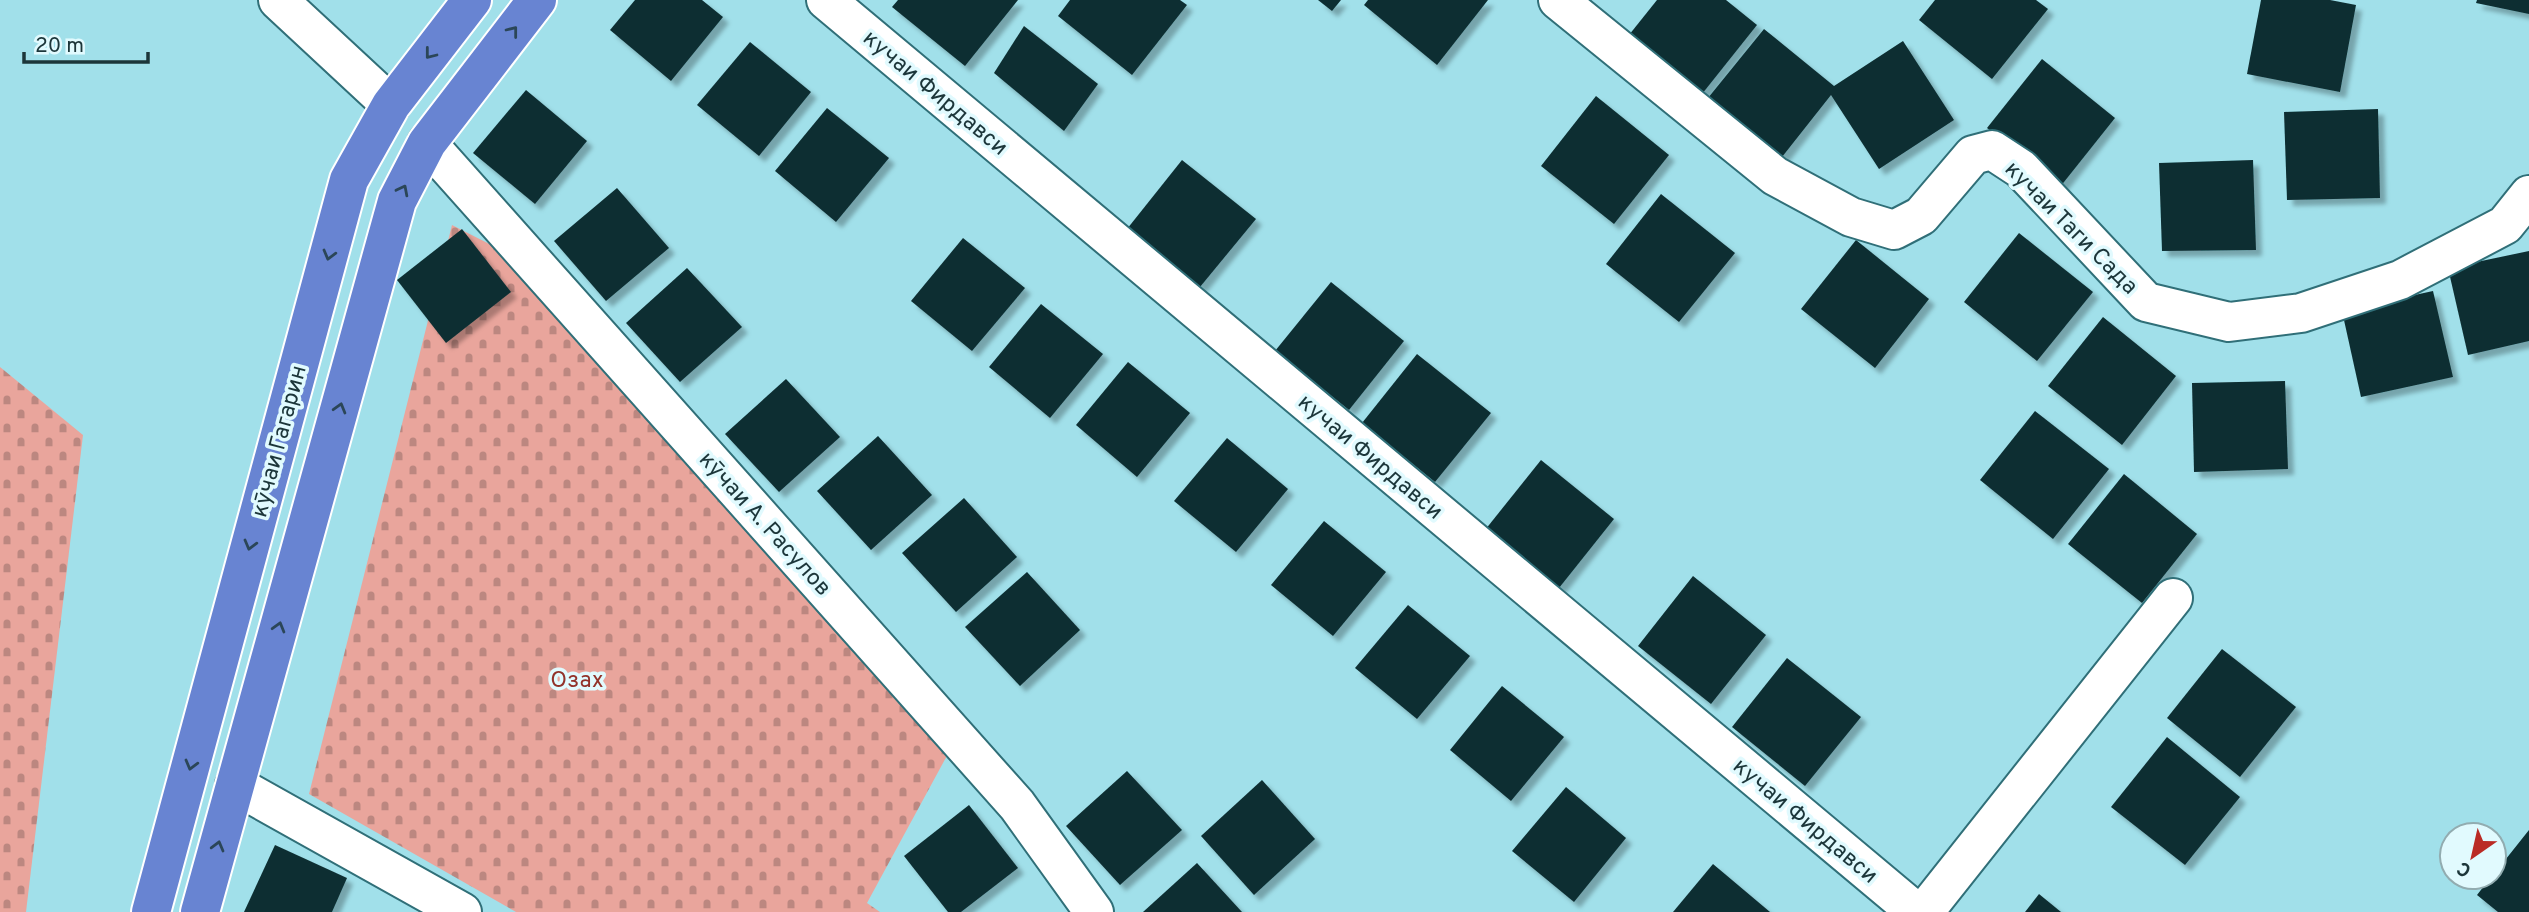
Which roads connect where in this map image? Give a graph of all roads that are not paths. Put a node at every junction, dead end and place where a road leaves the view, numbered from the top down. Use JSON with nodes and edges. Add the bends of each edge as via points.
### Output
{"nodes":[{"id":1,"x":278,"y":0,"type":"edge"},
{"id":2,"x":472,"y":0,"type":"edge"},
{"id":3,"x":537,"y":0,"type":"edge"},
{"id":4,"x":826,"y":0,"type":"edge"},
{"id":5,"x":1558,"y":0,"type":"edge"},
{"id":6,"x":391,"y":105,"type":"junction"},
{"id":7,"x":427,"y":143,"type":"junction"},
{"id":8,"x":2529,"y":195,"type":"edge"},
{"id":9,"x":2172,"y":598,"type":"dead end"},
{"id":10,"x":235,"y":785,"type":"junction"},
{"id":11,"x":151,"y":912,"type":"edge"},
{"id":12,"x":200,"y":912,"type":"edge"},
{"id":13,"x":462,"y":912,"type":"edge"},
{"id":14,"x":1094,"y":912,"type":"edge"},
{"id":15,"x":1916,"y":912,"type":"edge"},
{"id":16,"x":1924,"y":912,"type":"edge"}],
"edges":[{"from":1,"to":6,"type":"street"},
{"from":2,"to":6,"type":"highway","name":"кӯчаи Гагарин","one_way":true},
{"from":7,"to":3,"type":"highway","one_way":true},
{"from":4,"to":15,"type":"street","name":"кучаи Фирдавси"},
{"from":5,"to":8,"type":"street","name":"кучаи Таги Сада","via":[[1774,176],[1851,217],[1895,230],[1921,216],[1973,155],[1992,150],[2021,169],[2146,302],[2229,323],[2301,313],[2400,280],[2505,226]]},
{"from":6,"to":11,"type":"highway","name":"кӯчаи Гагарин","one_way":true,"via":[[349,180]]},
{"from":10,"to":7,"type":"highway","one_way":true,"via":[[397,201]]},
{"from":7,"to":14,"type":"street","name":"кӯчаи А. Расулов","via":[[1017,805]]},
{"from":9,"to":16,"type":"street"},
{"from":12,"to":10,"type":"highway","one_way":true},
{"from":10,"to":13,"type":"street"}]}
